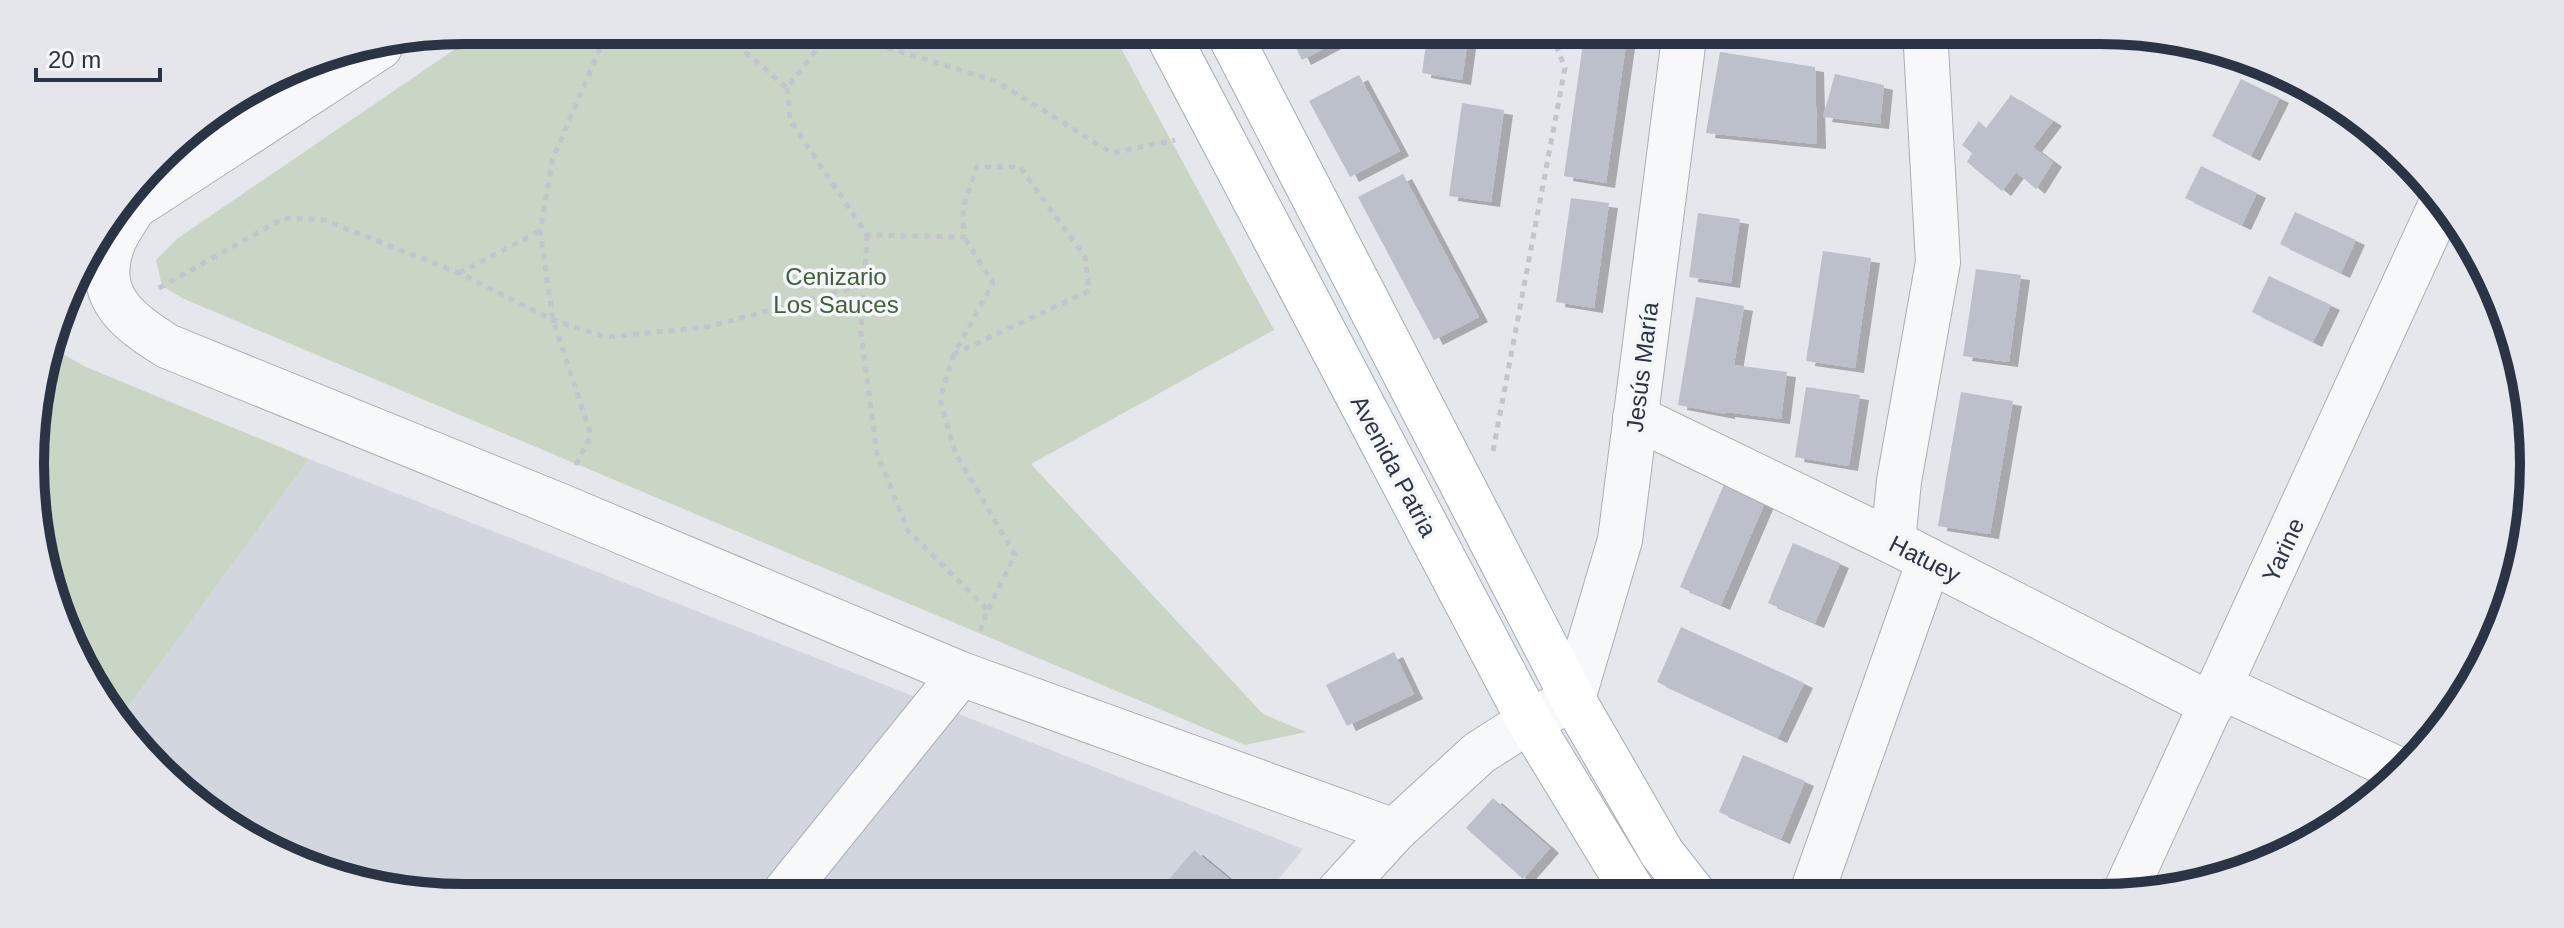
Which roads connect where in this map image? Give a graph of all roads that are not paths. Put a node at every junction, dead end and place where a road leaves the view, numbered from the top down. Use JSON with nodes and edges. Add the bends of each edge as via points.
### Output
{"nodes":[{"id":1,"x":1172,"y":44,"type":"edge"},
{"id":2,"x":1234,"y":44,"type":"edge"},
{"id":3,"x":1683,"y":44,"type":"edge"},
{"id":4,"x":1927,"y":44,"type":"edge"},
{"id":5,"x":367,"y":55,"type":"edge"},
{"id":6,"x":2437,"y":213,"type":"edge"},
{"id":7,"x":1635,"y":417,"type":"junction"},
{"id":8,"x":1911,"y":552,"type":"junction"},
{"id":9,"x":961,"y":674,"type":"junction"},
{"id":10,"x":2216,"y":696,"type":"junction"},
{"id":11,"x":1573,"y":699,"type":"junction"},
{"id":12,"x":1529,"y":721,"type":"junction"},
{"id":13,"x":2391,"y":767,"type":"edge"},
{"id":14,"x":1394,"y":831,"type":"junction"},
{"id":15,"x":2129,"y":883,"type":"edge"},
{"id":16,"x":791,"y":884,"type":"edge"},
{"id":17,"x":1346,"y":884,"type":"edge"},
{"id":18,"x":1628,"y":884,"type":"edge"},
{"id":19,"x":1686,"y":884,"type":"edge"},
{"id":20,"x":1814,"y":884,"type":"edge"}],
"edges":[{"from":1,"to":12,"type":"main road","name":"Avenida Patria"},
{"from":2,"to":11,"type":"main road"},
{"from":3,"to":7,"type":"street","name":"Jesús María"},
{"from":4,"to":8,"type":"street","via":[[1938,262],[1899,481]]},
{"from":5,"to":9,"type":"street","via":[[134,207],[112,245],[106,281],[135,326],[167,346]]},
{"from":6,"to":10,"type":"street","name":"Yarine"},
{"from":7,"to":8,"type":"street","name":"Hatuey"},
{"from":7,"to":11,"type":"street","name":"Jesús María","via":[[1620,540]]},
{"from":8,"to":10,"type":"street","name":"Hatuey"},
{"from":8,"to":20,"type":"street"},
{"from":9,"to":14,"type":"street"},
{"from":9,"to":16,"type":"street"},
{"from":10,"to":13,"type":"street","name":"Hatuey"},
{"from":10,"to":15,"type":"street","name":"Yarine"},
{"from":11,"to":12,"type":"street"},
{"from":11,"to":19,"type":"main road","via":[[1662,853]]},
{"from":12,"to":14,"type":"street","via":[[1479,753]]},
{"from":12,"to":18,"type":"main road","name":"Avenida Patria"},
{"from":14,"to":17,"type":"street"}]}
